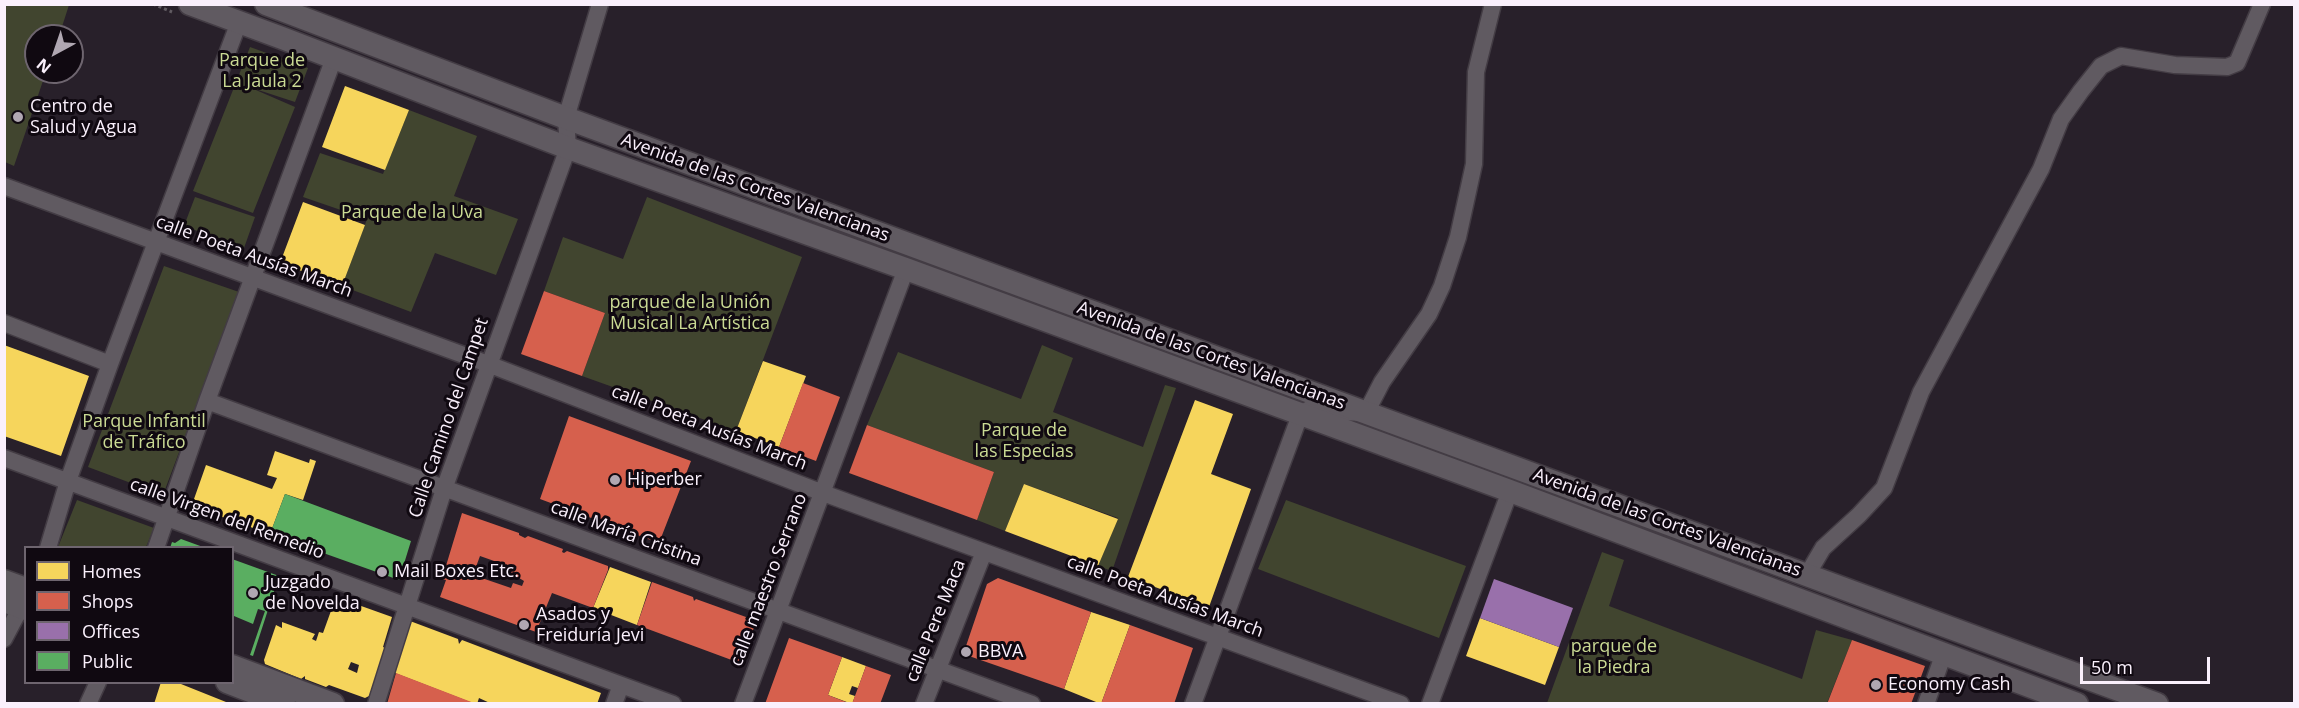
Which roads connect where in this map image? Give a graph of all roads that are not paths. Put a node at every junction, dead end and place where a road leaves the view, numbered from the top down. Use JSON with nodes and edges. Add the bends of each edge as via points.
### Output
{"nodes":[{"id":1,"x":190,"y":4,"type":"edge"},
{"id":2,"x":266,"y":4,"type":"edge"},
{"id":3,"x":600,"y":4,"type":"edge"},
{"id":4,"x":1493,"y":4,"type":"edge"},
{"id":5,"x":2262,"y":4,"type":"edge"},
{"id":6,"x":239,"y":22,"type":"junction"},
{"id":7,"x":334,"y":58,"type":"junction"},
{"id":8,"x":566,"y":118,"type":"junction"},
{"id":9,"x":568,"y":148,"type":"junction"},
{"id":10,"x":4,"y":186,"type":"edge"},
{"id":11,"x":157,"y":242,"type":"junction"},
{"id":12,"x":906,"y":269,"type":"junction"},
{"id":13,"x":253,"y":277,"type":"junction"},
{"id":14,"x":4,"y":323,"type":"edge"},
{"id":15,"x":110,"y":364,"type":"junction"},
{"id":16,"x":488,"y":364,"type":"junction"},
{"id":17,"x":207,"y":401,"type":"junction"},
{"id":18,"x":1366,"y":413,"type":"junction"},
{"id":19,"x":1299,"y":415,"type":"junction"},
{"id":20,"x":4,"y":458,"type":"edge"},
{"id":21,"x":68,"y":481,"type":"junction"},
{"id":22,"x":444,"y":489,"type":"junction"},
{"id":23,"x":1510,"y":491,"type":"junction"},
{"id":24,"x":823,"y":493,"type":"junction"},
{"id":25,"x":167,"y":518,"type":"junction"},
{"id":26,"x":49,"y":546,"type":"edge"},
{"id":27,"x":157,"y":546,"type":"edge"},
{"id":28,"x":984,"y":552,"type":"junction"},
{"id":29,"x":1807,"y":575,"type":"junction"},
{"id":30,"x":4,"y":581,"type":"edge"},
{"id":31,"x":19,"y":601,"type":"edge"},
{"id":32,"x":406,"y":606,"type":"junction"},
{"id":33,"x":777,"y":610,"type":"junction"},
{"id":34,"x":1216,"y":636,"type":"junction"},
{"id":35,"x":4,"y":639,"type":"edge"},
{"id":36,"x":1944,"y":653,"type":"junction"},
{"id":37,"x":234,"y":667,"type":"edge"},
{"id":38,"x":938,"y":669,"type":"junction"},
{"id":39,"x":97,"y":684,"type":"edge"},
{"id":40,"x":232,"y":684,"type":"edge"},
{"id":41,"x":621,"y":685,"type":"junction"},
{"id":42,"x":88,"y":704,"type":"edge"},
{"id":43,"x":284,"y":704,"type":"edge"},
{"id":44,"x":333,"y":704,"type":"edge"},
{"id":45,"x":376,"y":704,"type":"edge"},
{"id":46,"x":614,"y":704,"type":"edge"},
{"id":47,"x":673,"y":704,"type":"edge"},
{"id":48,"x":743,"y":704,"type":"edge"},
{"id":49,"x":924,"y":704,"type":"edge"},
{"id":50,"x":1032,"y":704,"type":"edge"},
{"id":51,"x":1193,"y":704,"type":"edge"},
{"id":52,"x":1401,"y":704,"type":"edge"},
{"id":53,"x":1430,"y":704,"type":"edge"},
{"id":54,"x":1926,"y":704,"type":"edge"},
{"id":55,"x":2077,"y":704,"type":"edge"},
{"id":56,"x":2157,"y":704,"type":"edge"}],
"edges":[{"from":1,"to":6,"type":"street","name":"Avenida de las Cortes Valencianas"},
{"from":2,"to":8,"type":"street","name":"Avenida de las Cortes Valencianas"},
{"from":3,"to":8,"type":"street"},
{"from":4,"to":18,"type":"street","via":[[1476,72],[1474,164],[1458,237],[1429,314]]},
{"from":5,"to":29,"type":"street","via":[[2237,63],[2227,67],[2175,65],[2121,56],[2102,66],[2080,91],[2061,119],[2041,168],[1921,392],[1884,488],[1823,548]]},
{"from":6,"to":7,"type":"street","name":"Avenida de las Cortes Valencianas"},
{"from":6,"to":11,"type":"street"},
{"from":7,"to":9,"type":"street","name":"Avenida de las Cortes Valencianas"},
{"from":7,"to":13,"type":"street"},
{"from":8,"to":9,"type":"street"},
{"from":8,"to":18,"type":"street","name":"Avenida de las Cortes Valencianas"},
{"from":9,"to":12,"type":"street","name":"Avenida de las Cortes Valencianas"},
{"from":9,"to":16,"type":"street","name":"Calle Camino del Campet"},
{"from":10,"to":11,"type":"street","name":"calle Poeta Ausías March"},
{"from":11,"to":13,"type":"street","name":"calle Poeta Ausías March"},
{"from":11,"to":15,"type":"street"},
{"from":12,"to":19,"type":"street","name":"Avenida de las Cortes Valencianas"},
{"from":12,"to":24,"type":"street","name":"calle maestro Serrano"},
{"from":13,"to":16,"type":"street","name":"calle Poeta Ausías March"},
{"from":13,"to":17,"type":"street"},
{"from":14,"to":15,"type":"street"},
{"from":15,"to":21,"type":"street"},
{"from":16,"to":22,"type":"street","name":"Calle Camino del Campet"},
{"from":16,"to":24,"type":"street","name":"calle Poeta Ausías March"},
{"from":17,"to":22,"type":"street","name":"calle María Cristina"},
{"from":17,"to":25,"type":"street"},
{"from":18,"to":19,"type":"street","via":[[1314,406]]},
{"from":18,"to":29,"type":"street","name":"Avenida de las Cortes Valencianas"},
{"from":19,"to":23,"type":"street","name":"Avenida de las Cortes Valencianas"},
{"from":19,"to":34,"type":"street"},
{"from":20,"to":21,"type":"street","name":"calle Virgen del Remedio"},
{"from":21,"to":25,"type":"street","name":"calle Virgen del Remedio"},
{"from":21,"to":26,"type":"street"},
{"from":22,"to":32,"type":"street","name":"Calle Camino del Campet"},
{"from":22,"to":33,"type":"street","name":"calle María Cristina"},
{"from":23,"to":36,"type":"street","name":"Avenida de las Cortes Valencianas"},
{"from":23,"to":53,"type":"street"},
{"from":24,"to":28,"type":"street","name":"calle Poeta Ausías March"},
{"from":24,"to":33,"type":"street","name":"calle maestro Serrano"},
{"from":25,"to":27,"type":"street"},
{"from":25,"to":32,"type":"street","name":"calle Virgen del Remedio"},
{"from":28,"to":34,"type":"street","name":"calle Poeta Ausías March"},
{"from":28,"to":38,"type":"street","name":"calle Pere Maca"},
{"from":29,"to":56,"type":"street","name":"Avenida de las Cortes Valencianas"},
{"from":30,"to":31,"type":"street"},
{"from":31,"to":35,"type":"street"},
{"from":32,"to":41,"type":"street","name":"calle Virgen del Remedio"},
{"from":32,"to":45,"type":"street","name":"Calle Camino del Campet"},
{"from":33,"to":38,"type":"street","name":"calle María Cristina"},
{"from":33,"to":48,"type":"street","name":"calle maestro Serrano"},
{"from":34,"to":51,"type":"street"},
{"from":34,"to":52,"type":"street","name":"calle Poeta Ausías March"},
{"from":36,"to":54,"type":"street"},
{"from":36,"to":55,"type":"street","name":"Avenida de las Cortes Valencianas"},
{"from":37,"to":44,"type":"street"},
{"from":38,"to":49,"type":"street","name":"calle Pere Maca"},
{"from":38,"to":50,"type":"street","name":"calle María Cristina"},
{"from":39,"to":42,"type":"street"},
{"from":40,"to":43,"type":"street"},
{"from":41,"to":46,"type":"street"},
{"from":41,"to":47,"type":"street","name":"calle Virgen del Remedio"}]}
